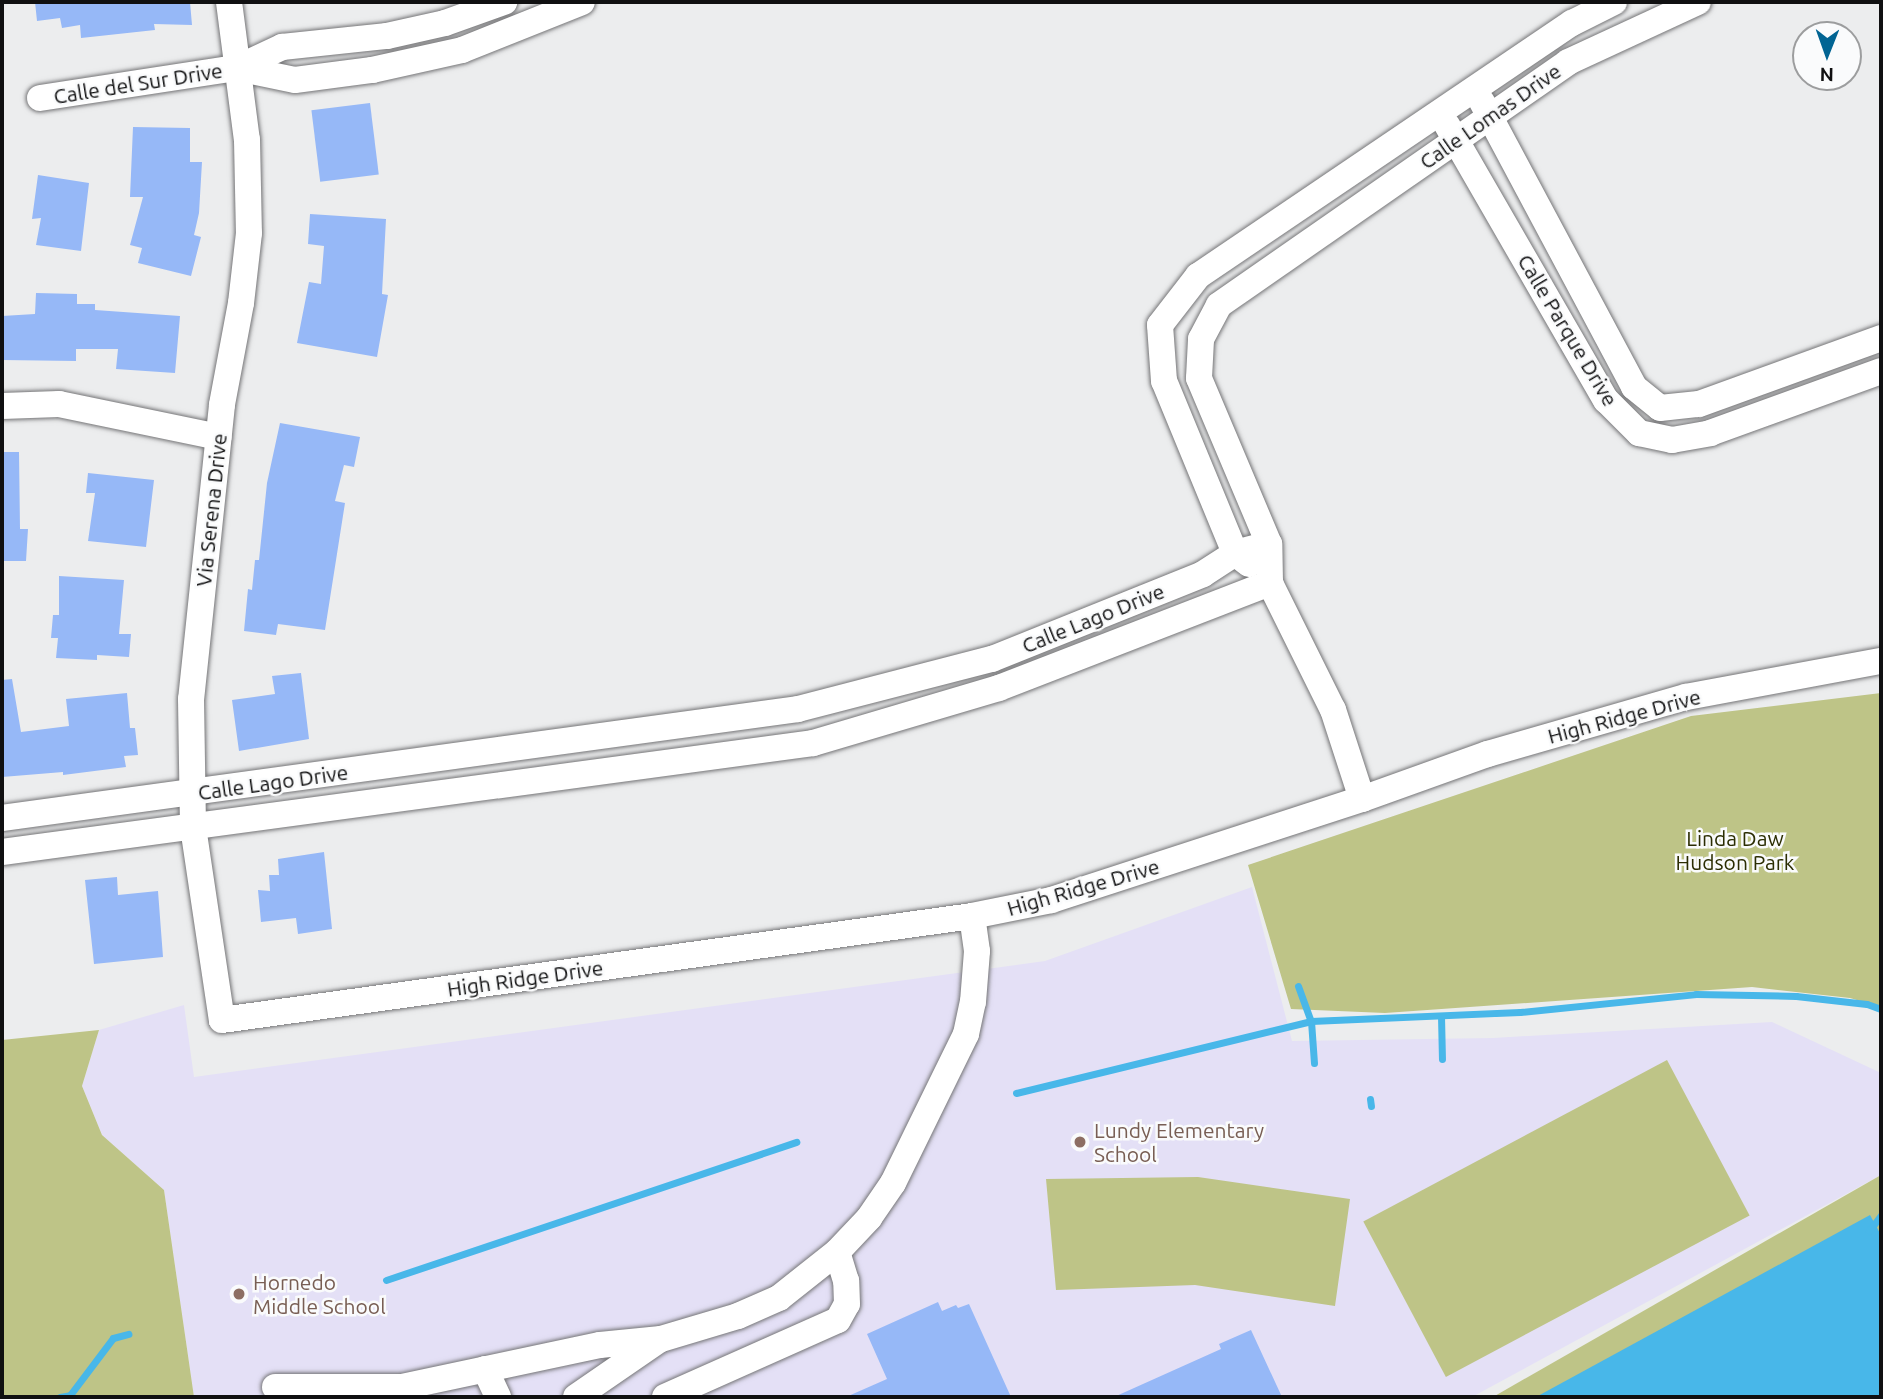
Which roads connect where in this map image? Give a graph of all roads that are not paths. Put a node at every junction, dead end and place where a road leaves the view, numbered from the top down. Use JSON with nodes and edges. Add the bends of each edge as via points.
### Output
{"nodes":[{"id":1,"x":229,"y":2,"type":"edge"},
{"id":2,"x":504,"y":2,"type":"edge"},
{"id":3,"x":582,"y":2,"type":"edge"},
{"id":4,"x":1614,"y":2,"type":"edge"},
{"id":5,"x":1698,"y":2,"type":"edge"},
{"id":6,"x":237,"y":68,"type":"junction"},
{"id":7,"x":1475,"y":88,"type":"junction"},
{"id":8,"x":40,"y":98,"type":"dead end"},
{"id":9,"x":1439,"y":112,"type":"junction"},
{"id":10,"x":1490,"y":116,"type":"junction"},
{"id":11,"x":1456,"y":141,"type":"junction"},
{"id":12,"x":1274,"y":225,"type":"junction"},
{"id":13,"x":1296,"y":252,"type":"junction"},
{"id":14,"x":1160,"y":325,"type":"junction"},
{"id":15,"x":1881,"y":338,"type":"edge"},
{"id":16,"x":1201,"y":339,"type":"junction"},
{"id":17,"x":1881,"y":371,"type":"edge"},
{"id":18,"x":2,"y":405,"type":"edge"},
{"id":19,"x":1660,"y":408,"type":"junction"},
{"id":20,"x":1656,"y":436,"type":"junction"},
{"id":21,"x":219,"y":437,"type":"junction"},
{"id":22,"x":1269,"y":544,"type":"junction"},
{"id":23,"x":1235,"y":553,"type":"junction"},
{"id":24,"x":1270,"y":583,"type":"junction"},
{"id":25,"x":1881,"y":662,"type":"edge"},
{"id":26,"x":912,"y":679,"type":"junction"},
{"id":27,"x":920,"y":711,"type":"junction"},
{"id":28,"x":544,"y":744,"type":"junction"},
{"id":29,"x":548,"y":779,"type":"junction"},
{"id":30,"x":191,"y":793,"type":"junction"},
{"id":31,"x":1362,"y":799,"type":"junction"},
{"id":32,"x":2,"y":818,"type":"edge"},
{"id":33,"x":193,"y":827,"type":"junction"},
{"id":34,"x":2,"y":852,"type":"edge"},
{"id":35,"x":972,"y":916,"type":"junction"},
{"id":36,"x":222,"y":1020,"type":"joint"},
{"id":37,"x":837,"y":1252,"type":"junction"},
{"id":38,"x":661,"y":1339,"type":"junction"},
{"id":39,"x":485,"y":1369,"type":"junction"},
{"id":40,"x":275,"y":1387,"type":"dead end"},
{"id":41,"x":446,"y":1387,"type":"edge"},
{"id":42,"x":498,"y":1397,"type":"edge"},
{"id":43,"x":576,"y":1397,"type":"edge"},
{"id":44,"x":665,"y":1397,"type":"edge"}],
"edges":[{"from":1,"to":6,"type":"street","name":"Via Serena Drive"},
{"from":2,"to":6,"type":"street","name":"Calle del Sur Drive","via":[[387,36],[282,47]]},
{"from":3,"to":6,"type":"street","name":"Calle del Sur Drive","via":[[462,50],[372,70],[295,80]]},
{"from":4,"to":7,"type":"street","name":"Calle Lomas Drive","via":[[1572,23]]},
{"from":5,"to":10,"type":"street","name":"Calle Lomas Drive","via":[[1568,62]]},
{"from":6,"to":8,"type":"street","name":"Calle del Sur Drive"},
{"from":6,"to":21,"type":"street","name":"Via Serena Drive","via":[[247,140],[249,233]]},
{"from":7,"to":9,"type":"street","name":"Calle Lomas Drive"},
{"from":7,"to":10,"type":"street","name":"Calle Parque Drive"},
{"from":9,"to":11,"type":"street","name":"Calle Parque Drive"},
{"from":9,"to":12,"type":"street","name":"Calle Lomas Drive"},
{"from":10,"to":11,"type":"street","name":"Calle Lomas Drive"},
{"from":10,"to":19,"type":"street","name":"Calle Parque Drive","via":[[1634,387]]},
{"from":11,"to":13,"type":"street","name":"Calle Lomas Drive"},
{"from":11,"to":20,"type":"street","name":"Calle Parque Drive","via":[[1606,400],[1639,433]]},
{"from":12,"to":13,"type":"street"},
{"from":12,"to":14,"type":"street","name":"Calle Lomas Drive","via":[[1198,276]]},
{"from":13,"to":16,"type":"street","name":"Calle Lomas Drive","via":[[1219,305]]},
{"from":14,"to":16,"type":"street"},
{"from":14,"to":23,"type":"street","name":"Calle Lomas Drive","via":[[1164,381]]},
{"from":15,"to":19,"type":"street","via":[[1699,404]]},
{"from":16,"to":22,"type":"street","name":"Calle Lomas Drive","via":[[1199,378]]},
{"from":17,"to":20,"type":"street","name":"Calle Parque Drive","via":[[1710,433],[1672,440]]},
{"from":18,"to":21,"type":"street","via":[[59,404]]},
{"from":19,"to":20,"type":"street"},
{"from":21,"to":30,"type":"street","name":"Via Serena Drive","via":[[191,699]]},
{"from":22,"to":23,"type":"street","name":"Calle Lago Drive"},
{"from":22,"to":24,"type":"street","name":"Calle Lomas Drive"},
{"from":23,"to":24,"type":"street","name":"Calle Lomas Drive"},
{"from":23,"to":26,"type":"street","name":"Calle Lago Drive","via":[[1203,573],[992,659]]},
{"from":24,"to":27,"type":"street","name":"Calle Lago Drive","via":[[999,688]]},
{"from":24,"to":31,"type":"street","name":"Calle Lomas Drive","via":[[1333,710]]},
{"from":25,"to":31,"type":"street","name":"High Ridge Drive","via":[[1686,697],[1488,754]]},
{"from":26,"to":27,"type":"street"},
{"from":26,"to":28,"type":"street","name":"Calle Lago Drive","via":[[798,709]]},
{"from":27,"to":29,"type":"street","name":"Calle Lago Drive","via":[[813,743]]},
{"from":28,"to":29,"type":"street"},
{"from":28,"to":30,"type":"street","name":"Calle Lago Drive"},
{"from":29,"to":33,"type":"street","name":"Calle Lago Drive"},
{"from":30,"to":32,"type":"street","name":"Calle Lago Drive"},
{"from":30,"to":33,"type":"street","name":"Via Serena Drive"},
{"from":31,"to":35,"type":"street","name":"High Ridge Drive","via":[[1063,897]]},
{"from":33,"to":34,"type":"street","name":"Calle Lago Drive"},
{"from":33,"to":36,"type":"street","name":"Via Serena Drive"},
{"from":35,"to":36,"type":"street","name":"High Ridge Drive"},
{"from":35,"to":37,"type":"street","via":[[977,951],[967,1034],[893,1183]]},
{"from":37,"to":38,"type":"street","via":[[779,1298],[738,1316]]},
{"from":37,"to":44,"type":"street","via":[[846,1281],[846,1304],[838,1320]]},
{"from":38,"to":39,"type":"street","via":[[600,1345]]},
{"from":38,"to":43,"type":"street"},
{"from":39,"to":41,"type":"street"},
{"from":39,"to":42,"type":"street"},
{"from":40,"to":41,"type":"street"}]}
